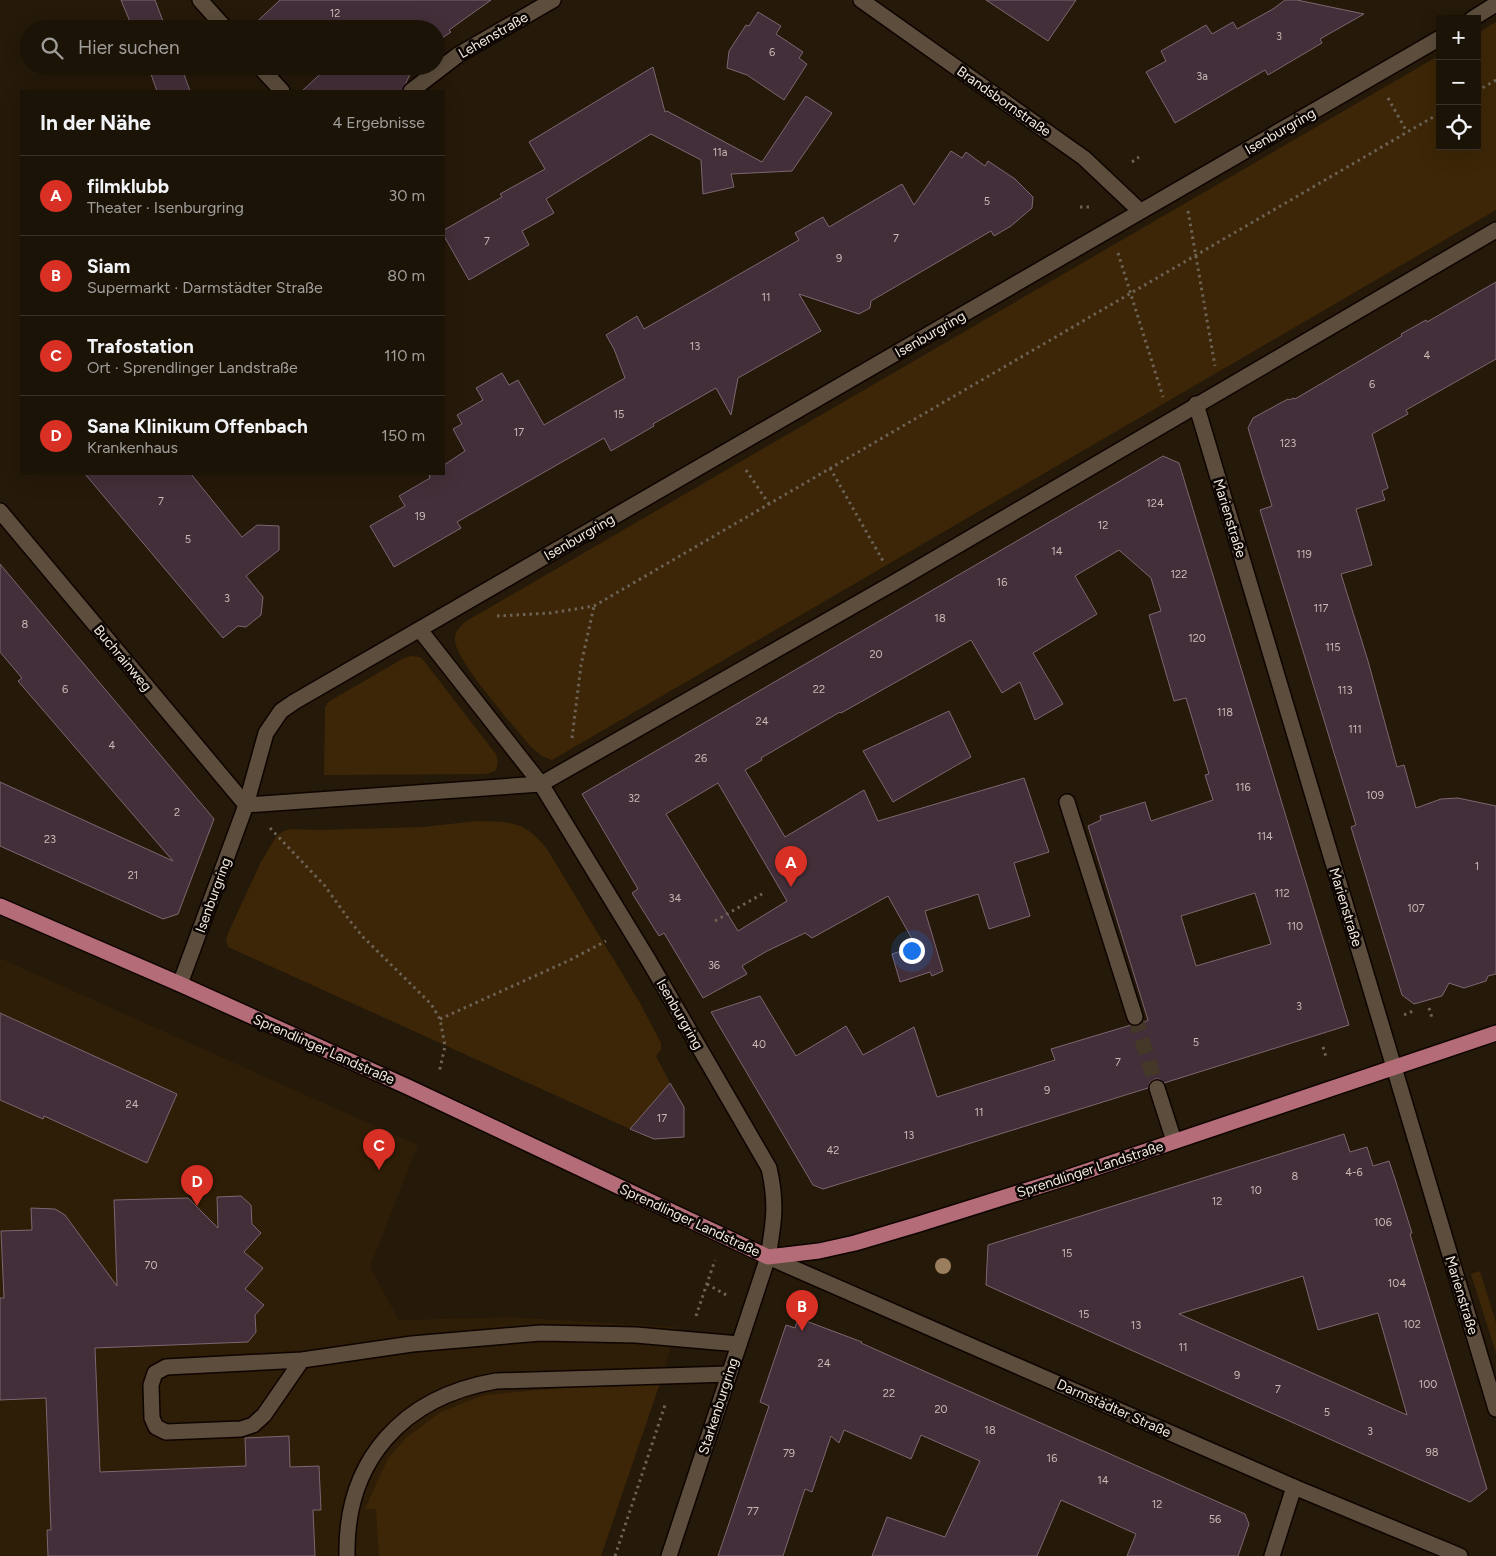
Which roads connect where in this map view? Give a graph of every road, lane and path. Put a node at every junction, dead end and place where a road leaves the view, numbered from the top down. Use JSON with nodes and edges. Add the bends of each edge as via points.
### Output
{"nodes":[{"id":1,"x":554,"y":0,"type":"edge"},
{"id":2,"x":861,"y":0,"type":"edge"},
{"id":3,"x":205,"y":2,"type":"edge"},
{"id":4,"x":1496,"y":4,"type":"edge"},
{"id":5,"x":1478,"y":15,"type":"edge"},
{"id":6,"x":219,"y":20,"type":"edge"},
{"id":7,"x":1436,"y":40,"type":"edge"},
{"id":8,"x":445,"y":65,"type":"edge"},
{"id":9,"x":268,"y":75,"type":"edge"},
{"id":10,"x":432,"y":75,"type":"edge"},
{"id":11,"x":1376,"y":76,"type":"junction"},
{"id":12,"x":1496,"y":80,"type":"edge"},
{"id":13,"x":1481,"y":89,"type":"edge"},
{"id":14,"x":281,"y":90,"type":"edge"},
{"id":15,"x":413,"y":90,"type":"edge"},
{"id":16,"x":1436,"y":115,"type":"edge"},
{"id":17,"x":1407,"y":132,"type":"junction"},
{"id":18,"x":1139,"y":157,"type":"dead end"},
{"id":19,"x":1132,"y":162,"type":"dead end"},
{"id":20,"x":1080,"y":207,"type":"dead end"},
{"id":21,"x":1091,"y":207,"type":"dead end"},
{"id":22,"x":1188,"y":208,"type":"dead end"},
{"id":23,"x":1140,"y":211,"type":"junction"},
{"id":24,"x":1496,"y":230,"type":"edge"},
{"id":25,"x":1116,"y":245,"type":"dead end"},
{"id":26,"x":1195,"y":256,"type":"junction"},
{"id":27,"x":1131,"y":293,"type":"junction"},
{"id":28,"x":1215,"y":370,"type":"dead end"},
{"id":29,"x":1165,"y":402,"type":"dead end"},
{"id":30,"x":1196,"y":404,"type":"junction"},
{"id":31,"x":732,"y":448,"type":"junction"},
{"id":32,"x":830,"y":468,"type":"junction"},
{"id":33,"x":769,"y":504,"type":"junction"},
{"id":34,"x":0,"y":511,"type":"edge"},
{"id":35,"x":895,"y":582,"type":"junction"},
{"id":36,"x":594,"y":606,"type":"junction"},
{"id":37,"x":490,"y":616,"type":"dead end"},
{"id":38,"x":420,"y":630,"type":"junction"},
{"id":39,"x":558,"y":774,"type":"junction"},
{"id":40,"x":541,"y":784,"type":"junction"},
{"id":41,"x":1068,"y":802,"type":"dead end"},
{"id":42,"x":246,"y":805,"type":"junction"},
{"id":43,"x":762,"y":894,"type":"dead end"},
{"id":44,"x":0,"y":906,"type":"edge"},
{"id":45,"x":716,"y":921,"type":"dead end"},
{"id":46,"x":603,"y":942,"type":"dead end"},
{"id":47,"x":180,"y":984,"type":"junction"},
{"id":48,"x":1428,"y":1008,"type":"dead end"},
{"id":49,"x":1413,"y":1011,"type":"dead end"},
{"id":50,"x":1402,"y":1015,"type":"dead end"},
{"id":51,"x":1135,"y":1017,"type":"tunnel mouth"},
{"id":52,"x":1432,"y":1018,"type":"dead end"},
{"id":53,"x":440,"y":1019,"type":"junction"},
{"id":54,"x":1496,"y":1033,"type":"edge"},
{"id":55,"x":1323,"y":1047,"type":"dead end"},
{"id":56,"x":1326,"y":1057,"type":"dead end"},
{"id":57,"x":1394,"y":1068,"type":"junction"},
{"id":58,"x":1157,"y":1088,"type":"tunnel mouth"},
{"id":59,"x":430,"y":1097,"type":"junction"},
{"id":60,"x":1174,"y":1142,"type":"junction"},
{"id":61,"x":768,"y":1257,"type":"junction"},
{"id":62,"x":739,"y":1344,"type":"junction"},
{"id":63,"x":302,"y":1360,"type":"junction"},
{"id":64,"x":729,"y":1374,"type":"junction"},
{"id":65,"x":1496,"y":1409,"type":"edge"},
{"id":66,"x":1294,"y":1487,"type":"junction"},
{"id":67,"x":347,"y":1556,"type":"edge"},
{"id":68,"x":669,"y":1556,"type":"edge"},
{"id":69,"x":1272,"y":1556,"type":"edge"},
{"id":70,"x":1460,"y":1556,"type":"edge"}],
"edges":[{"from":1,"to":8,"type":"street","name":"Lehenstraße"},
{"from":2,"to":23,"type":"street","name":"Brandsbornstraße","via":[[1084,158]]},
{"from":3,"to":6,"type":"street"},
{"from":4,"to":5,"type":"street"},
{"from":7,"to":11,"type":"street","name":"Isenburgring"},
{"from":9,"to":14,"type":"street"},
{"from":10,"to":15,"type":"street","name":"Lehenstraße"},
{"from":11,"to":17,"type":"path"},
{"from":11,"to":23,"type":"street","name":"Isenburgring"},
{"from":12,"to":13,"type":"path"},
{"from":16,"to":17,"type":"path"},
{"from":17,"to":26,"type":"path"},
{"from":18,"to":19,"type":"path"},
{"from":20,"to":21,"type":"path"},
{"from":22,"to":26,"type":"path"},
{"from":23,"to":31,"type":"street","name":"Isenburgring"},
{"from":24,"to":30,"type":"street"},
{"from":25,"to":27,"type":"path"},
{"from":26,"to":27,"type":"path"},
{"from":26,"to":28,"type":"path"},
{"from":27,"to":29,"type":"path"},
{"from":27,"to":32,"type":"path"},
{"from":30,"to":35,"type":"street"},
{"from":30,"to":57,"type":"street","name":"Marienstraße"},
{"from":31,"to":33,"type":"path"},
{"from":31,"to":38,"type":"street","name":"Isenburgring"},
{"from":32,"to":33,"type":"path"},
{"from":32,"to":35,"type":"path"},
{"from":33,"to":36,"type":"path"},
{"from":34,"to":42,"type":"street","name":"Buchrainweg"},
{"from":35,"to":39,"type":"street"},
{"from":36,"to":37,"type":"path","via":[[551,613]]},
{"from":36,"to":39,"type":"path","via":[[581,665],[568,755]]},
{"from":38,"to":40,"type":"street","name":"Isenburgring"},
{"from":38,"to":42,"type":"street","name":"Isenburgring","via":[[281,712],[266,733]]},
{"from":39,"to":40,"type":"street"},
{"from":40,"to":42,"type":"street"},
{"from":40,"to":61,"type":"street","name":"Isenburgring","via":[[649,961],[768,1168],[774,1190],[775,1219]]},
{"from":41,"to":51,"type":"street"},
{"from":42,"to":47,"type":"street","name":"Isenburgring"},
{"from":42,"to":53,"type":"path","via":[[325,886],[363,937],[421,993]]},
{"from":43,"to":45,"type":"path"},
{"from":44,"to":47,"type":"main road","name":"Sprendlinger Landstraße"},
{"from":46,"to":53,"type":"path"},
{"from":47,"to":59,"type":"main road","name":"Sprendlinger Landstraße"},
{"from":48,"to":52,"type":"path"},
{"from":49,"to":50,"type":"path"},
{"from":53,"to":59,"type":"path","via":[[445,1046]]},
{"from":54,"to":57,"type":"main road","name":"Sprendlinger Landstraße"},
{"from":55,"to":56,"type":"path"},
{"from":57,"to":60,"type":"main road","name":"Sprendlinger Landstraße"},
{"from":57,"to":65,"type":"street","name":"Marienstraße"},
{"from":58,"to":60,"type":"street"},
{"from":59,"to":61,"type":"main road","name":"Sprendlinger Landstraße"},
{"from":60,"to":61,"type":"main road","name":"Sprendlinger Landstraße","via":[[856,1244]]},
{"from":61,"to":62,"type":"street","name":"Starkenburgring"},
{"from":61,"to":66,"type":"street","name":"Darmstädter Straße"},
{"from":62,"to":63,"type":"street","via":[[636,1335],[541,1333],[412,1344]]},
{"from":62,"to":64,"type":"street","name":"Starkenburgring"},
{"from":63,"to":63,"type":"street","via":[[166,1367],[155,1374],[151,1385],[152,1418],[156,1427],[166,1432],[253,1426]]},
{"from":64,"to":67,"type":"street","via":[[496,1381],[473,1385],[430,1402],[402,1422],[384,1441],[363,1474],[353,1501]]},
{"from":64,"to":68,"type":"street","name":"Starkenburgring"},
{"from":66,"to":69,"type":"street"},
{"from":66,"to":70,"type":"street","name":"Darmstädter Straße"}]}
